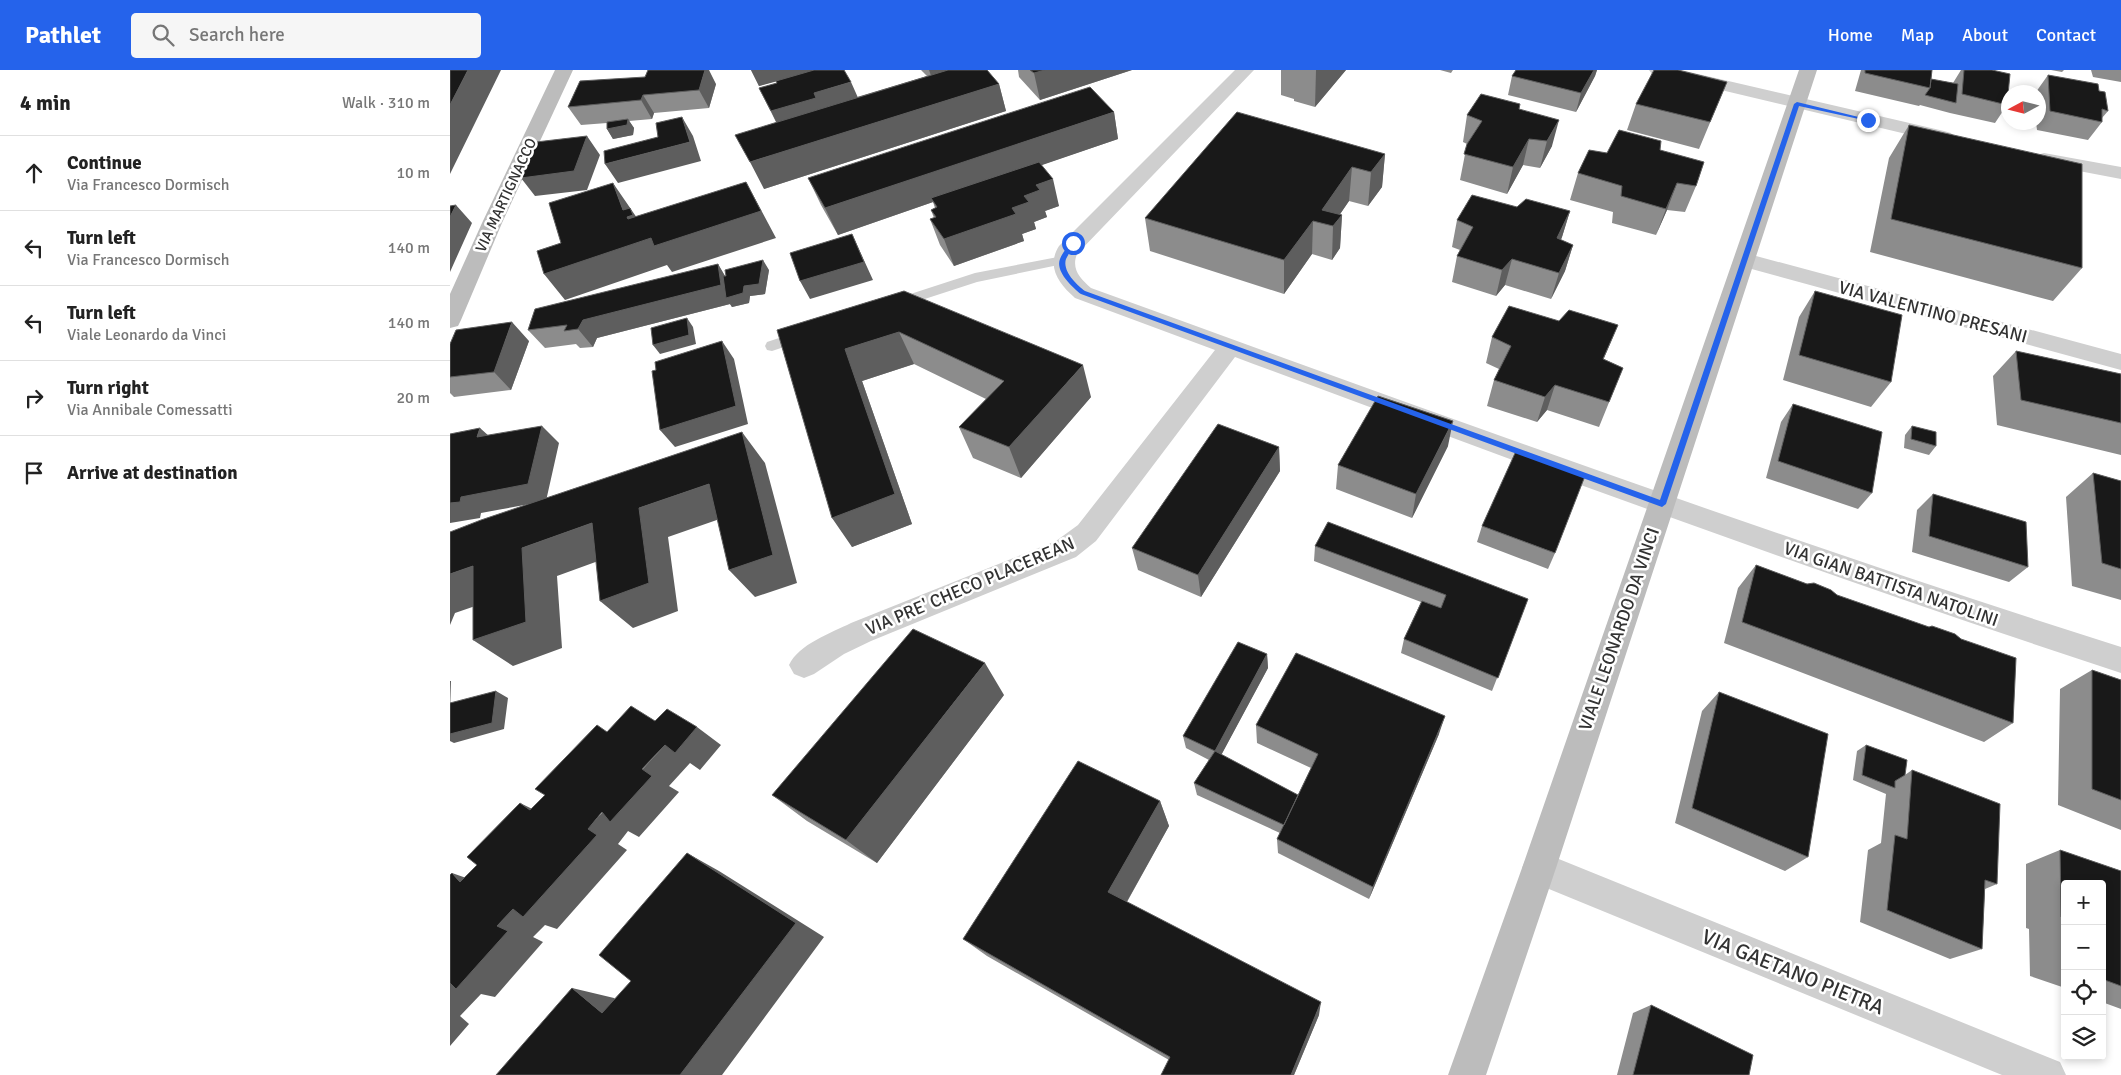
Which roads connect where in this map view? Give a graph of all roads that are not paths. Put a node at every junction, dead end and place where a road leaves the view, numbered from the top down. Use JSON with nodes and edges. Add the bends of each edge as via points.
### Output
{"nodes":[{"id":1,"x":564,"y":70,"type":"edge"},
{"id":2,"x":1245,"y":70,"type":"edge"},
{"id":3,"x":1658,"y":70,"type":"edge"},
{"id":4,"x":1808,"y":70,"type":"edge"},
{"id":5,"x":1797,"y":104,"type":"junction"},
{"id":6,"x":1963,"y":141,"type":"edge"},
{"id":7,"x":2030,"y":156,"type":"edge"},
{"id":8,"x":2121,"y":173,"type":"edge"},
{"id":9,"x":1062,"y":260,"type":"junction"},
{"id":10,"x":1744,"y":260,"type":"junction"},
{"id":11,"x":884,"y":308,"type":"edge"},
{"id":12,"x":450,"y":320,"type":"edge"},
{"id":13,"x":818,"y":330,"type":"edge"},
{"id":14,"x":772,"y":346,"type":"dead end"},
{"id":15,"x":1230,"y":347,"type":"junction"},
{"id":16,"x":2121,"y":362,"type":"edge"},
{"id":17,"x":1662,"y":504,"type":"junction"},
{"id":18,"x":2121,"y":660,"type":"edge"},
{"id":19,"x":804,"y":665,"type":"dead end"},
{"id":20,"x":1539,"y":868,"type":"junction"},
{"id":21,"x":1467,"y":1075,"type":"edge"},
{"id":22,"x":2047,"y":1075,"type":"edge"}],
"edges":[{"from":1,"to":12,"type":"main road","name":"VIA MARTIGNACCO"},
{"from":2,"to":9,"type":"street","via":[[1073,243]]},
{"from":3,"to":5,"type":"street"},
{"from":4,"to":5,"type":"main road","name":"VIALE LEONARDO DA VINCI"},
{"from":5,"to":6,"type":"street"},
{"from":5,"to":10,"type":"main road","name":"VIALE LEONARDO DA VINCI"},
{"from":7,"to":8,"type":"street"},
{"from":9,"to":11,"type":"lane","via":[[975,278]]},
{"from":9,"to":15,"type":"street","name":"VIA GIAN BATTISTA NATOLINI","via":[[1072,285],[1083,293]]},
{"from":10,"to":16,"type":"street","name":"VIA VALENTINO PRESANI"},
{"from":10,"to":17,"type":"main road","name":"VIALE LEONARDO DA VINCI"},
{"from":13,"to":14,"type":"lane"},
{"from":15,"to":17,"type":"street","name":"VIA GIAN BATTISTA NATOLINI"},
{"from":15,"to":19,"type":"street","name":"VIA PRE' CHECO PLACEREAN","via":[[1076,543],[861,632]]},
{"from":17,"to":18,"type":"street","name":"VIA GIAN BATTISTA NATOLINI","via":[[1965,611]]},
{"from":17,"to":20,"type":"main road","name":"VIALE LEONARDO DA VINCI"},
{"from":20,"to":21,"type":"main road","name":"VIALE LEONARDO DA VINCI"},
{"from":20,"to":22,"type":"street","name":"VIA GAETANO PIETRA"}]}
